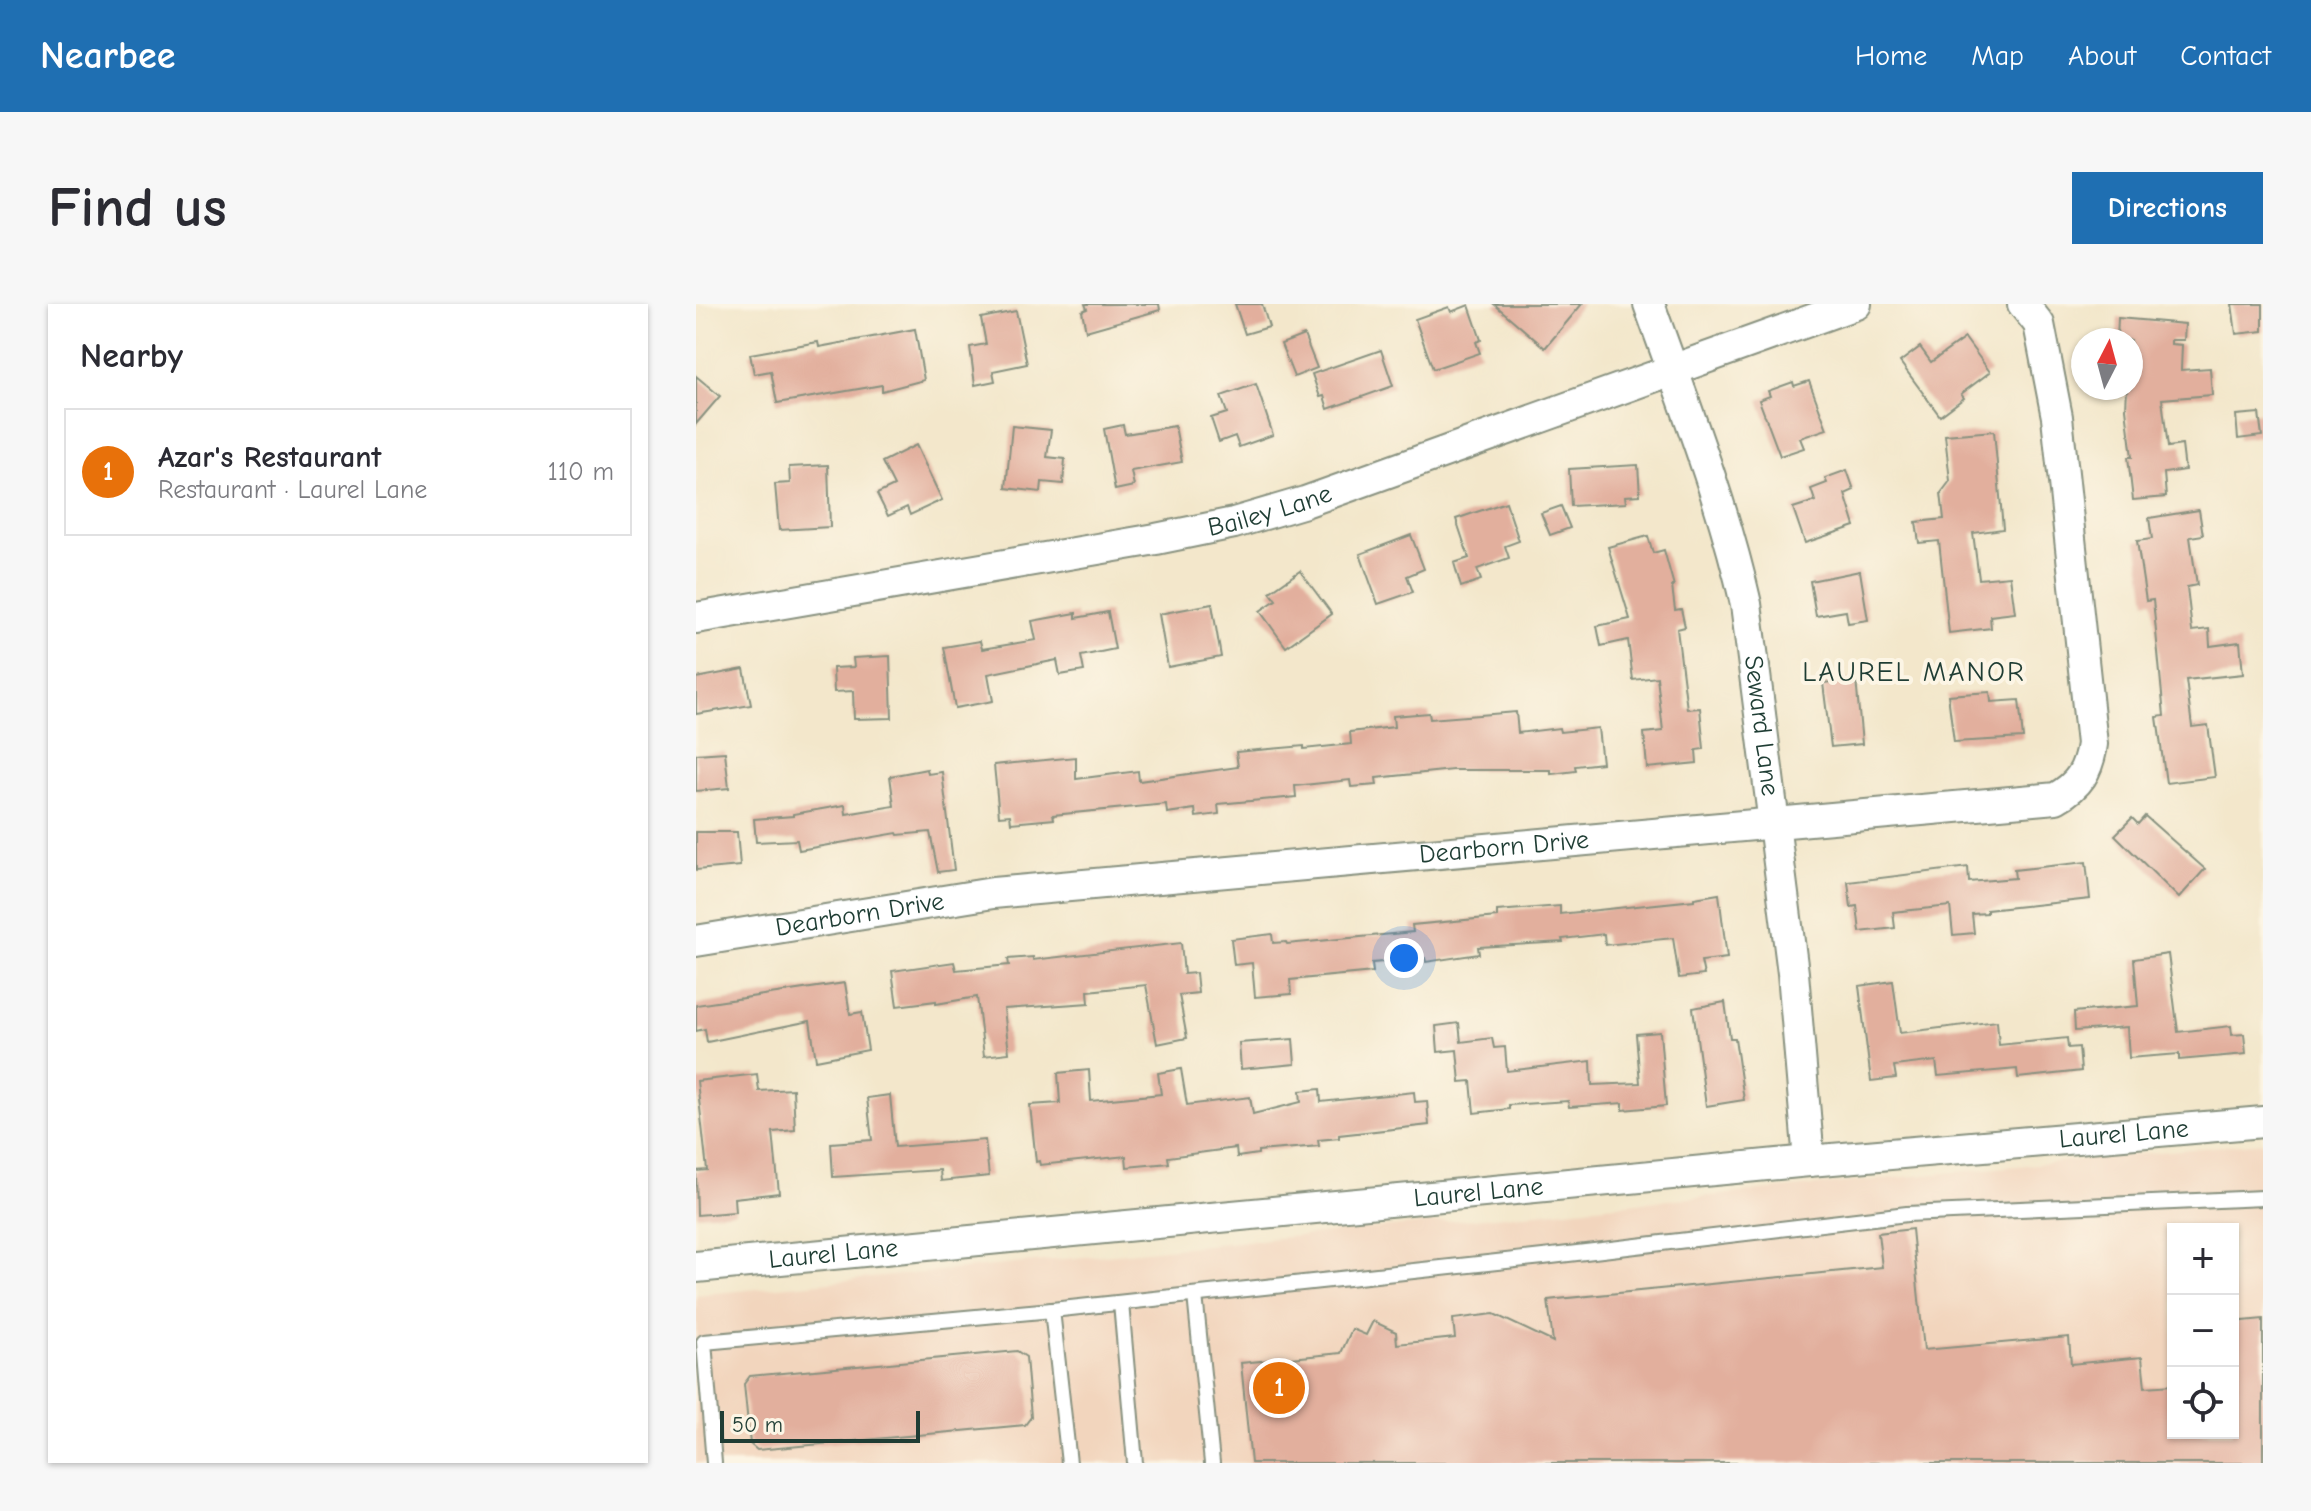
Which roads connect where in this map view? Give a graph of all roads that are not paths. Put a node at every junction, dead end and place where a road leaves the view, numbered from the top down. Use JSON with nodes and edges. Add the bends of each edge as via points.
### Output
{"nodes":[{"id":1,"x":1649,"y":304,"type":"edge"},
{"id":2,"x":1856,"y":304,"type":"edge"},
{"id":3,"x":2023,"y":304,"type":"edge"},
{"id":4,"x":1672,"y":369,"type":"junction"},
{"id":5,"x":696,"y":618,"type":"edge"},
{"id":6,"x":1775,"y":823,"type":"junction"},
{"id":7,"x":696,"y":941,"type":"edge"},
{"id":8,"x":2263,"y":1122,"type":"edge"},
{"id":9,"x":1809,"y":1161,"type":"junction"},
{"id":10,"x":2263,"y":1198,"type":"edge"},
{"id":11,"x":696,"y":1267,"type":"edge"},
{"id":12,"x":1195,"y":1295,"type":"junction"},
{"id":13,"x":1121,"y":1303,"type":"junction"},
{"id":14,"x":1052,"y":1310,"type":"junction"},
{"id":15,"x":714,"y":1463,"type":"edge"},
{"id":16,"x":1069,"y":1463,"type":"edge"},
{"id":17,"x":1135,"y":1463,"type":"edge"},
{"id":18,"x":1212,"y":1463,"type":"edge"}],
"edges":[{"from":1,"to":4,"type":"street","name":"Seward Lane"},
{"from":2,"to":4,"type":"street","name":"Bailey Lane"},
{"from":3,"to":6,"type":"street","name":"Dearborn Drive","via":[[2039,324],[2057,417],[2092,744],[2083,776],[2056,798]]},
{"from":4,"to":5,"type":"street","name":"Bailey Lane","via":[[1234,523]]},
{"from":4,"to":6,"type":"street","name":"Seward Lane","via":[[1743,591]]},
{"from":6,"to":7,"type":"street","name":"Dearborn Drive","via":[[993,893]]},
{"from":6,"to":9,"type":"street","name":"Seward Lane"},
{"from":8,"to":9,"type":"street","name":"Laurel Lane"},
{"from":9,"to":11,"type":"street","name":"Laurel Lane"},
{"from":10,"to":12,"type":"lane","via":[[1907,1214]]},
{"from":12,"to":13,"type":"lane"},
{"from":12,"to":18,"type":"lane"},
{"from":13,"to":14,"type":"lane"},
{"from":13,"to":17,"type":"lane"},
{"from":14,"to":15,"type":"lane","via":[[704,1342]]},
{"from":14,"to":16,"type":"lane"}]}
